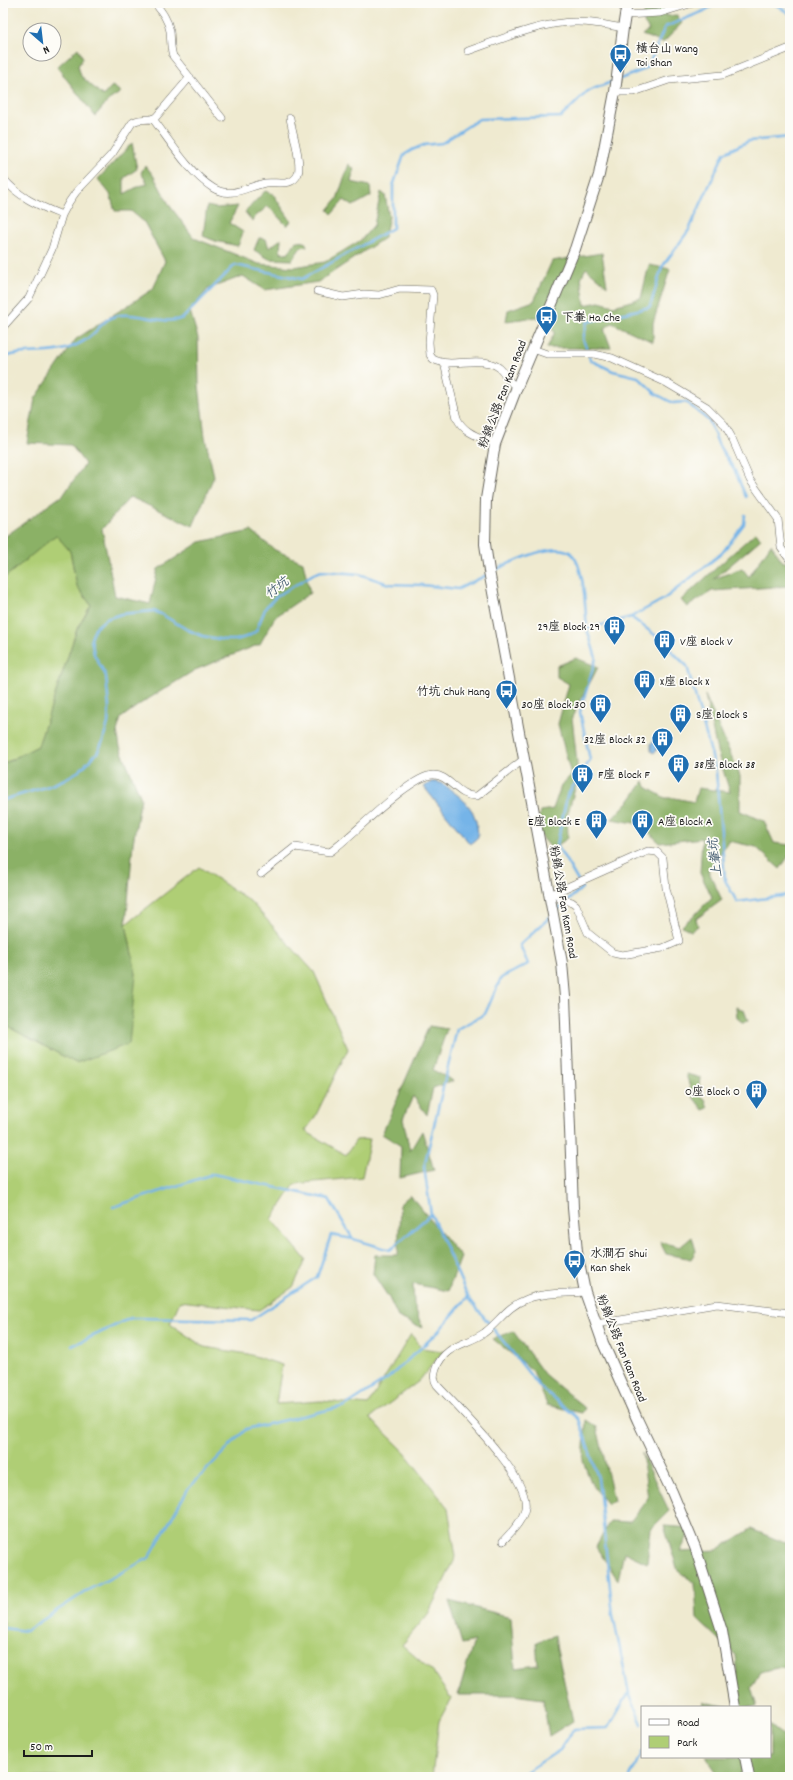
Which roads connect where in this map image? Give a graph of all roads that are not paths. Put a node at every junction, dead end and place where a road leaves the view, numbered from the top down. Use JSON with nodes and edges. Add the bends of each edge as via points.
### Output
{"nodes":[{"id":1,"x":155,"y":3,"type":"edge"},
{"id":2,"x":627,"y":3,"type":"edge"},
{"id":3,"x":694,"y":3,"type":"edge"},
{"id":4,"x":625,"y":15,"type":"junction"},
{"id":5,"x":622,"y":28,"type":"junction"},
{"id":6,"x":790,"y":48,"type":"edge"},
{"id":7,"x":468,"y":51,"type":"dead end"},
{"id":8,"x":190,"y":77,"type":"junction"},
{"id":9,"x":615,"y":92,"type":"junction"},
{"id":10,"x":222,"y":118,"type":"dead end"},
{"id":11,"x":290,"y":118,"type":"dead end"},
{"id":12,"x":154,"y":119,"type":"junction"},
{"id":13,"x":3,"y":178,"type":"edge"},
{"id":14,"x":62,"y":215,"type":"junction"},
{"id":15,"x":317,"y":291,"type":"dead end"},
{"id":16,"x":3,"y":327,"type":"edge"},
{"id":17,"x":533,"y":349,"type":"junction"},
{"id":18,"x":444,"y":363,"type":"junction"},
{"id":19,"x":517,"y":387,"type":"junction"},
{"id":20,"x":495,"y":444,"type":"junction"},
{"id":21,"x":790,"y":560,"type":"edge"},
{"id":22,"x":524,"y":759,"type":"junction"},
{"id":23,"x":261,"y":874,"type":"dead end"},
{"id":24,"x":553,"y":894,"type":"junction"},
{"id":25,"x":585,"y":1292,"type":"junction"},
{"id":26,"x":790,"y":1313,"type":"edge"},
{"id":27,"x":596,"y":1324,"type":"junction"},
{"id":28,"x":502,"y":1541,"type":"dead end"},
{"id":29,"x":735,"y":1706,"type":"edge"},
{"id":30,"x":745,"y":1758,"type":"edge"},
{"id":31,"x":749,"y":1777,"type":"edge"}],
"edges":[{"from":1,"to":8,"type":"street","via":[[170,30],[173,56]]},
{"from":2,"to":4,"type":"main road","name":"粉錦公路 Fan Kam Road"},
{"from":3,"to":4,"type":"street","via":[[660,13]]},
{"from":4,"to":5,"type":"main road","name":"粉錦公路 Fan Kam Road"},
{"from":5,"to":7,"type":"street","via":[[577,22],[557,23]]},
{"from":5,"to":9,"type":"main road","name":"粉錦公路 Fan Kam Road"},
{"from":6,"to":9,"type":"street","via":[[723,75],[669,80],[634,92]]},
{"from":8,"to":10,"type":"street"},
{"from":8,"to":12,"type":"street"},
{"from":9,"to":17,"type":"main road","name":"粉錦公路 Fan Kam Road","via":[[599,175],[575,249]]},
{"from":11,"to":12,"type":"street","via":[[299,167],[297,176],[291,182],[263,184],[234,193],[219,192],[200,178]]},
{"from":12,"to":14,"type":"street","via":[[137,120],[132,123],[112,154],[76,192]]},
{"from":13,"to":14,"type":"street","via":[[11,188],[31,203]]},
{"from":14,"to":16,"type":"street","via":[[52,249],[29,298]]},
{"from":15,"to":18,"type":"street","via":[[342,298],[364,294],[380,295],[400,289],[431,290],[433,295],[430,355],[434,360]]},
{"from":17,"to":19,"type":"main road","name":"粉錦公路 Fan Kam Road"},
{"from":17,"to":21,"type":"street","via":[[547,354],[594,354],[612,358],[665,382],[707,407],[724,424],[750,480],[778,519],[781,548]]},
{"from":18,"to":19,"type":"street","via":[[491,363],[501,369],[508,382]]},
{"from":18,"to":20,"type":"street","via":[[457,418],[461,425]]},
{"from":19,"to":20,"type":"main road","name":"粉錦公路 Fan Kam Road"},
{"from":20,"to":22,"type":"main road","name":"粉錦公路 Fan Kam Road","via":[[486,499],[486,544]]},
{"from":22,"to":23,"type":"street","via":[[476,796],[464,794],[437,775],[429,776],[398,795],[330,852],[295,847]]},
{"from":22,"to":24,"type":"main road","name":"粉錦公路 Fan Kam Road"},
{"from":24,"to":24,"type":"street","via":[[576,905],[588,933],[613,953],[622,955],[663,948],[679,940],[666,888],[663,858],[657,852],[648,851]]},
{"from":24,"to":25,"type":"main road","name":"粉錦公路 Fan Kam Road","via":[[552,908],[565,997],[573,1208],[577,1252]]},
{"from":25,"to":27,"type":"main road","name":"粉錦公路 Fan Kam Road"},
{"from":25,"to":28,"type":"street","via":[[528,1298],[515,1305],[479,1336],[444,1354],[434,1374],[435,1383],[484,1436],[524,1492],[525,1509],[520,1521]]},
{"from":26,"to":27,"type":"street","via":[[717,1304]]},
{"from":27,"to":29,"type":"main road","name":"粉錦公路 Fan Kam Road","via":[[695,1547],[722,1632]]},
{"from":30,"to":31,"type":"main road"}]}
